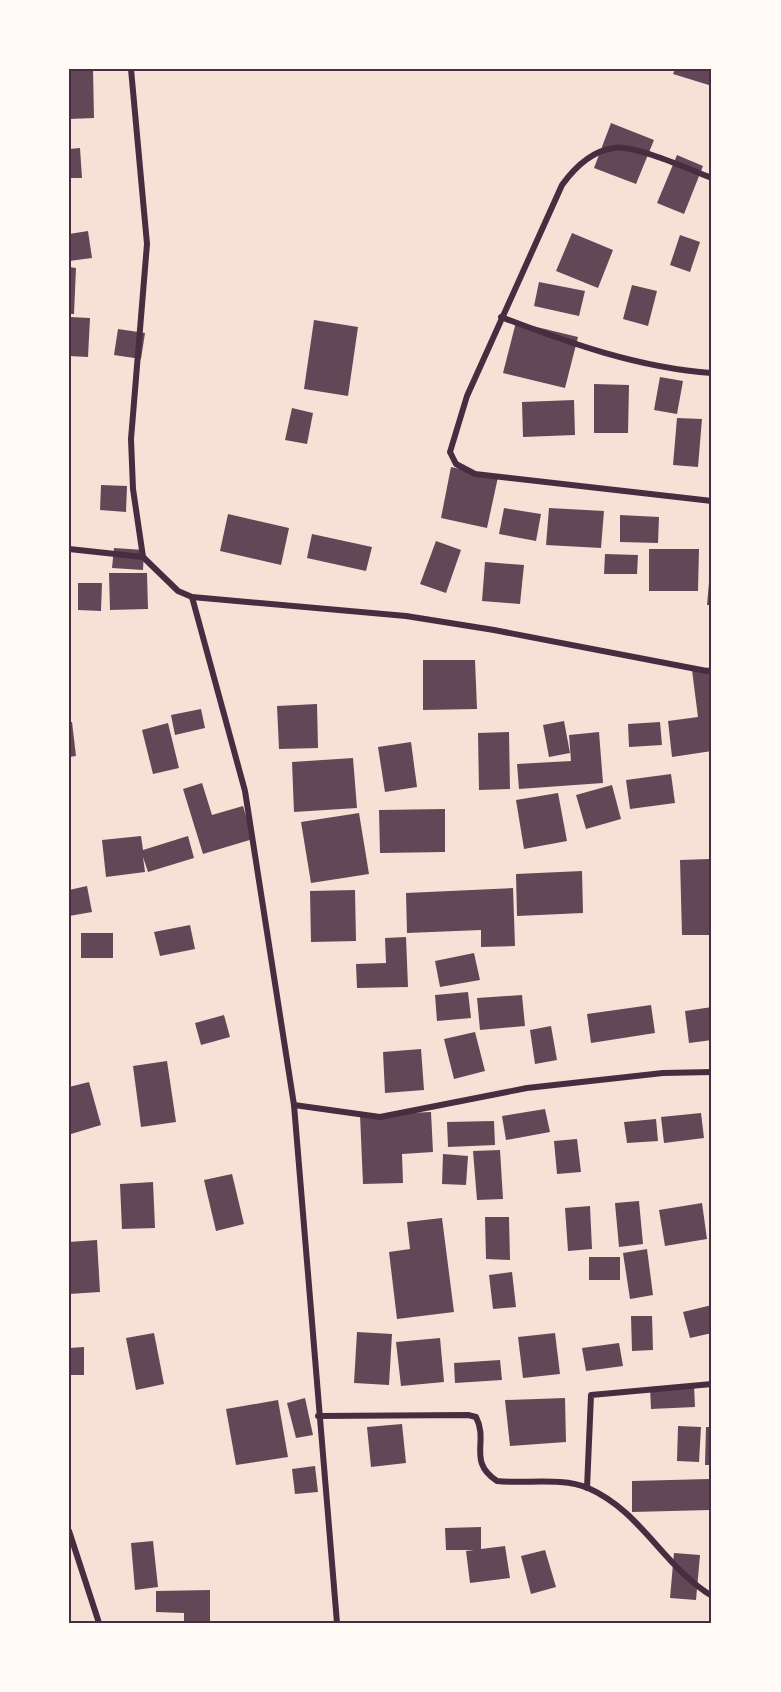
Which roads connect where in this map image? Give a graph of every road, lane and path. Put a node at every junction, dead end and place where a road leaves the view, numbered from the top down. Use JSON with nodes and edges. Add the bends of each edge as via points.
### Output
{"nodes":[{"id":1,"x":131,"y":69,"type":"edge"},
{"id":2,"x":712,"y":178,"type":"edge"},
{"id":3,"x":501,"y":317,"type":"junction"},
{"id":4,"x":712,"y":373,"type":"edge"},
{"id":5,"x":712,"y":501,"type":"edge"},
{"id":6,"x":69,"y":549,"type":"edge"},
{"id":7,"x":143,"y":556,"type":"junction"},
{"id":8,"x":192,"y":597,"type":"junction"},
{"id":9,"x":712,"y":672,"type":"edge"},
{"id":10,"x":712,"y":1072,"type":"edge"},
{"id":11,"x":294,"y":1106,"type":"junction"},
{"id":12,"x":712,"y":1384,"type":"edge"},
{"id":13,"x":318,"y":1416,"type":"junction"},
{"id":14,"x":587,"y":1488,"type":"junction"},
{"id":15,"x":69,"y":1533,"type":"edge"},
{"id":16,"x":712,"y":1596,"type":"edge"},
{"id":17,"x":99,"y":1623,"type":"edge"},
{"id":18,"x":337,"y":1623,"type":"edge"}],
"edges":[{"from":1,"to":7,"type":"street","via":[[147,244],[132,439],[133,489]]},
{"from":2,"to":3,"type":"street","via":[[615,147],[576,166],[562,185]]},
{"from":3,"to":4,"type":"street","via":[[624,358]]},
{"from":3,"to":5,"type":"street","via":[[455,428],[450,452],[456,464],[469,473],[501,479]]},
{"from":6,"to":7,"type":"street"},
{"from":7,"to":8,"type":"street","via":[[178,591]]},
{"from":8,"to":9,"type":"street","via":[[406,616]]},
{"from":8,"to":11,"type":"street","via":[[245,790]]},
{"from":10,"to":11,"type":"street","via":[[663,1073],[527,1088],[380,1118]]},
{"from":11,"to":13,"type":"street"},
{"from":12,"to":14,"type":"street","via":[[591,1395]]},
{"from":13,"to":14,"type":"street","via":[[476,1417],[480,1425],[479,1463],[497,1481]]},
{"from":13,"to":18,"type":"street"},
{"from":14,"to":16,"type":"street","via":[[630,1515],[679,1570]]},
{"from":15,"to":17,"type":"street"}]}
